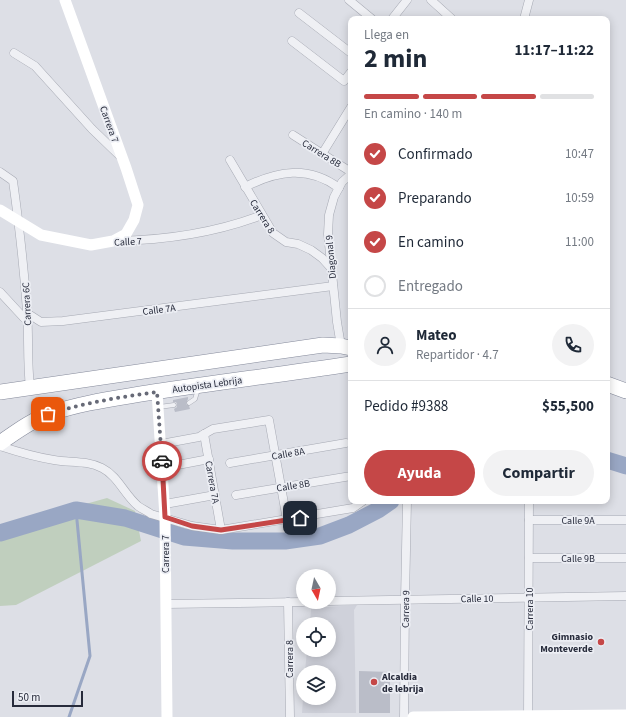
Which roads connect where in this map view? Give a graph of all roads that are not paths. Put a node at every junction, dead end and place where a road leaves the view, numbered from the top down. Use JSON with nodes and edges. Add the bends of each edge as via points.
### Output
{"nodes":[{"id":1,"x":65,"y":0,"type":"edge"},
{"id":2,"x":349,"y":0,"type":"edge"},
{"id":3,"x":407,"y":0,"type":"edge"},
{"id":4,"x":431,"y":0,"type":"edge"},
{"id":5,"x":529,"y":0,"type":"edge"},
{"id":6,"x":299,"y":14,"type":"dead end"},
{"id":7,"x":368,"y":16,"type":"edge"},
{"id":8,"x":394,"y":16,"type":"edge"},
{"id":9,"x":449,"y":16,"type":"edge"},
{"id":10,"x":525,"y":16,"type":"edge"},
{"id":11,"x":292,"y":41,"type":"dead end"},
{"id":12,"x":348,"y":51,"type":"edge"},
{"id":13,"x":14,"y":53,"type":"dead end"},
{"id":14,"x":348,"y":75,"type":"edge"},
{"id":15,"x":348,"y":112,"type":"edge"},
{"id":16,"x":293,"y":135,"type":"dead end"},
{"id":17,"x":322,"y":154,"type":"junction"},
{"id":18,"x":122,"y":158,"type":"junction"},
{"id":19,"x":230,"y":160,"type":"dead end"},
{"id":20,"x":348,"y":171,"type":"edge"},
{"id":21,"x":0,"y":172,"type":"edge"},
{"id":22,"x":348,"y":176,"type":"edge"},
{"id":23,"x":245,"y":187,"type":"junction"},
{"id":24,"x":339,"y":188,"type":"junction"},
{"id":25,"x":0,"y":210,"type":"edge"},
{"id":26,"x":262,"y":215,"type":"junction"},
{"id":27,"x":19,"y":221,"type":"junction"},
{"id":28,"x":113,"y":241,"type":"junction"},
{"id":29,"x":331,"y":269,"type":"junction"},
{"id":30,"x":333,"y":286,"type":"junction"},
{"id":31,"x":0,"y":292,"type":"edge"},
{"id":32,"x":27,"y":313,"type":"junction"},
{"id":33,"x":346,"y":347,"type":"edge"},
{"id":34,"x":348,"y":364,"type":"edge"},
{"id":35,"x":199,"y":385,"type":"junction"},
{"id":36,"x":610,"y":385,"type":"edge"},
{"id":37,"x":30,"y":387,"type":"junction"},
{"id":38,"x":626,"y":391,"type":"edge"},
{"id":39,"x":0,"y":392,"type":"edge"},
{"id":40,"x":157,"y":392,"type":"junction"},
{"id":41,"x":189,"y":403,"type":"dead end"},
{"id":42,"x":174,"y":405,"type":"dead end"},
{"id":43,"x":158,"y":408,"type":"junction"},
{"id":44,"x":204,"y":434,"type":"junction"},
{"id":45,"x":346,"y":442,"type":"dead end"},
{"id":46,"x":0,"y":443,"type":"edge"},
{"id":47,"x":161,"y":444,"type":"junction"},
{"id":48,"x":0,"y":446,"type":"edge"},
{"id":49,"x":276,"y":455,"type":"junction"},
{"id":50,"x":208,"y":459,"type":"junction"},
{"id":51,"x":230,"y":464,"type":"dead end"},
{"id":52,"x":162,"y":468,"type":"junction"},
{"id":53,"x":348,"y":476,"type":"edge"},
{"id":54,"x":281,"y":487,"type":"junction"},
{"id":55,"x":215,"y":495,"type":"junction"},
{"id":56,"x":236,"y":495,"type":"dead end"},
{"id":57,"x":164,"y":504,"type":"junction"},
{"id":58,"x":359,"y":504,"type":"edge"},
{"id":59,"x":407,"y":504,"type":"edge"},
{"id":60,"x":530,"y":504,"type":"edge"},
{"id":61,"x":165,"y":520,"type":"junction"},
{"id":62,"x":287,"y":520,"type":"junction"},
{"id":63,"x":530,"y":520,"type":"junction"},
{"id":64,"x":626,"y":520,"type":"edge"},
{"id":65,"x":221,"y":530,"type":"junction"},
{"id":66,"x":529,"y":558,"type":"junction"},
{"id":67,"x":626,"y":558,"type":"edge"},
{"id":68,"x":626,"y":596,"type":"edge"},
{"id":69,"x":529,"y":598,"type":"junction"},
{"id":70,"x":405,"y":600,"type":"junction"},
{"id":71,"x":336,"y":601,"type":"edge"},
{"id":72,"x":288,"y":602,"type":"junction"},
{"id":73,"x":296,"y":602,"type":"edge"},
{"id":74,"x":166,"y":604,"type":"junction"},
{"id":75,"x":626,"y":715,"type":"edge"},
{"id":76,"x":528,"y":716,"type":"edge"},
{"id":77,"x":167,"y":717,"type":"edge"},
{"id":78,"x":290,"y":717,"type":"edge"},
{"id":79,"x":404,"y":717,"type":"edge"},
{"id":80,"x":413,"y":717,"type":"edge"}],
"edges":[{"from":1,"to":18,"type":"street","name":"Carrera 7"},
{"from":2,"to":7,"type":"street"},
{"from":3,"to":8,"type":"street"},
{"from":4,"to":9,"type":"street"},
{"from":5,"to":10,"type":"street"},
{"from":6,"to":12,"type":"street"},
{"from":11,"to":14,"type":"street","via":[[344,80]]},
{"from":13,"to":18,"type":"street","via":[[34,66]]},
{"from":15,"to":17,"type":"street"},
{"from":16,"to":17,"type":"street","name":"Carrera 8B"},
{"from":17,"to":20,"type":"street","name":"Carrera 8B"},
{"from":18,"to":28,"type":"street","name":"Carrera 7","via":[[138,205],[134,220],[126,234]]},
{"from":19,"to":23,"type":"street","name":"Carrera 8"},
{"from":21,"to":27,"type":"street","name":"Carrera 6C","via":[[12,181]]},
{"from":22,"to":24,"type":"street","name":"Diagonal 9"},
{"from":23,"to":24,"type":"street","via":[[269,177],[297,172],[314,174]]},
{"from":23,"to":26,"type":"street","name":"Carrera 8"},
{"from":24,"to":29,"type":"street","name":"Diagonal 9","via":[[329,215]]},
{"from":25,"to":27,"type":"street","name":"Calle 7"},
{"from":26,"to":28,"type":"street","name":"Calle 7","via":[[195,234]]},
{"from":26,"to":29,"type":"street","name":"Carrera 8","via":[[276,236],[311,250]]},
{"from":27,"to":28,"type":"street","name":"Calle 7","via":[[41,235],[91,245]]},
{"from":27,"to":32,"type":"street","name":"Carrera 6C"},
{"from":29,"to":30,"type":"street","name":"Diagonal 9"},
{"from":30,"to":32,"type":"street","name":"Calle 7A","via":[[63,321],[41,322]]},
{"from":30,"to":33,"type":"street","name":"Diagonal 9","via":[[337,322]]},
{"from":31,"to":32,"type":"street","name":"Calle 7A","via":[[24,318]]},
{"from":32,"to":37,"type":"street","name":"Carrera 6C","via":[[27,367]]},
{"from":33,"to":37,"type":"highway","via":[[323,345],[283,350]]},
{"from":34,"to":35,"type":"highway","name":"Autopista Lebrija"},
{"from":35,"to":40,"type":"highway","name":"Autopista Lebrija"},
{"from":35,"to":41,"type":"lane","via":[[195,400]]},
{"from":36,"to":38,"type":"highway"},
{"from":37,"to":39,"type":"highway"},
{"from":40,"to":43,"type":"street","name":"Carrera 7"},
{"from":40,"to":46,"type":"highway","name":"Autopista Lebrija","via":[[103,400],[48,414]]},
{"from":42,"to":43,"type":"lane"},
{"from":43,"to":47,"type":"street","name":"Carrera 7"},
{"from":44,"to":47,"type":"street"},
{"from":44,"to":49,"type":"street","via":[[213,430],[269,420]]},
{"from":44,"to":50,"type":"street","name":"Carrera 7A"},
{"from":45,"to":49,"type":"street","name":"Calle 8A"},
{"from":47,"to":52,"type":"street","name":"Carrera 7"},
{"from":48,"to":61,"type":"street","via":[[55,460],[96,465],[112,475],[137,505]]},
{"from":49,"to":51,"type":"street","name":"Calle 8A"},
{"from":49,"to":54,"type":"street"},
{"from":50,"to":52,"type":"street"},
{"from":50,"to":55,"type":"street","name":"Carrera 7A"},
{"from":52,"to":57,"type":"street","name":"Carrera 7"},
{"from":53,"to":54,"type":"street","name":"Calle 8B"},
{"from":54,"to":56,"type":"street","name":"Calle 8B"},
{"from":54,"to":62,"type":"street"},
{"from":55,"to":57,"type":"street"},
{"from":55,"to":65,"type":"street","name":"Carrera 7A"},
{"from":57,"to":61,"type":"street","name":"Carrera 7"},
{"from":58,"to":62,"type":"street","via":[[353,508]]},
{"from":59,"to":70,"type":"street","name":"Carrera 9"},
{"from":60,"to":63,"type":"street","name":"Carrera 10"},
{"from":61,"to":65,"type":"street"},
{"from":61,"to":74,"type":"street","name":"Carrera 7"},
{"from":62,"to":65,"type":"street"},
{"from":63,"to":64,"type":"street","name":"Calle 9A"},
{"from":63,"to":66,"type":"street","name":"Carrera 10"},
{"from":66,"to":67,"type":"street","name":"Calle 9B"},
{"from":66,"to":69,"type":"street","name":"Carrera 10"},
{"from":68,"to":69,"type":"street","name":"Calle 10"},
{"from":69,"to":70,"type":"street","name":"Calle 10"},
{"from":69,"to":76,"type":"street","name":"Carrera 10"},
{"from":70,"to":71,"type":"street","name":"Calle 10"},
{"from":70,"to":79,"type":"street","name":"Carrera 9"},
{"from":72,"to":73,"type":"street"},
{"from":72,"to":74,"type":"street"},
{"from":72,"to":78,"type":"street","name":"Carrera 8"},
{"from":74,"to":77,"type":"street","name":"Carrera 7"},
{"from":75,"to":76,"type":"street"},
{"from":76,"to":80,"type":"street"}]}
